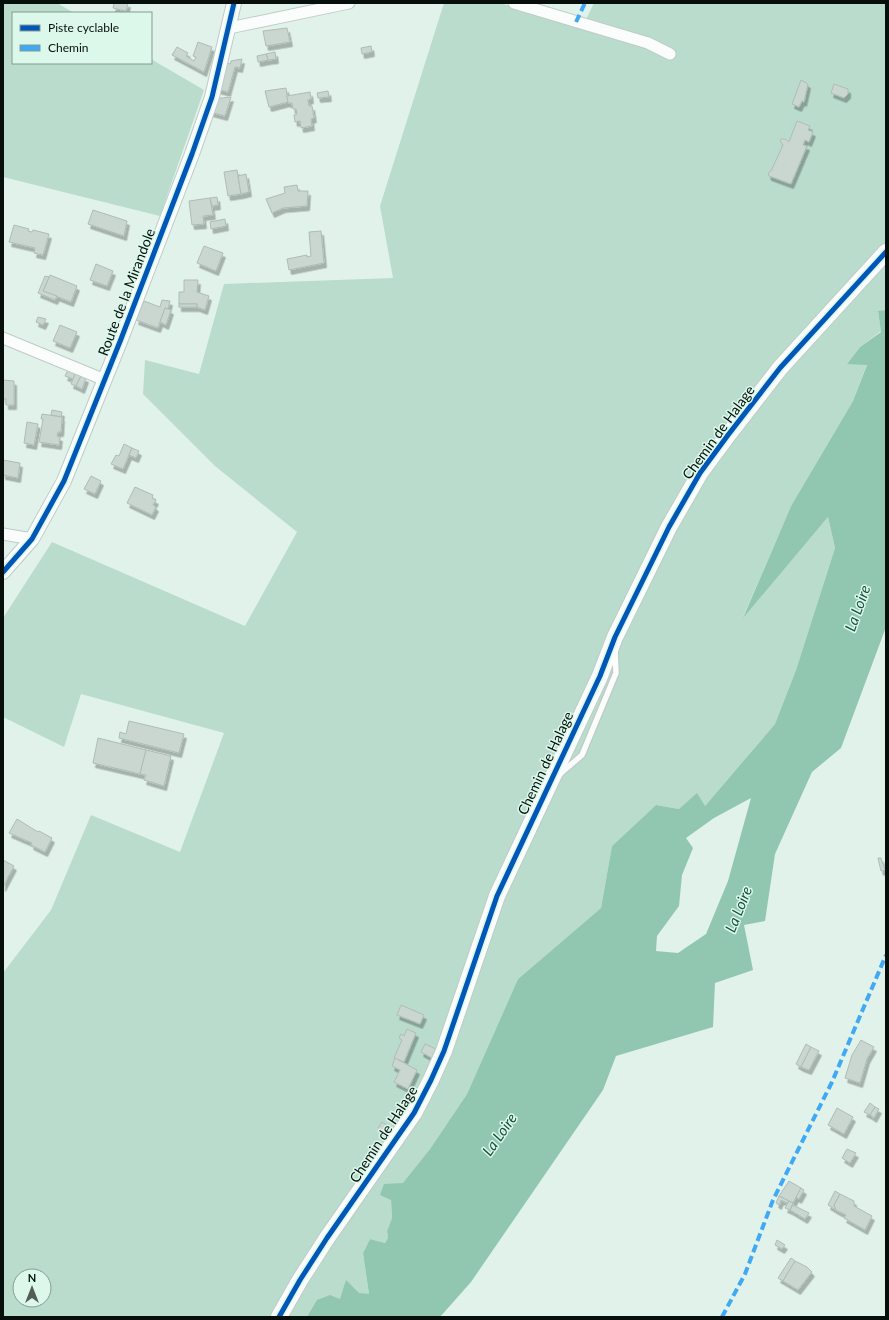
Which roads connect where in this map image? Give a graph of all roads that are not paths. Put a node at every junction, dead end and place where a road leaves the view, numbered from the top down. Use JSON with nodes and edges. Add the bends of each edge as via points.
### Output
{"nodes":[{"id":1,"x":234,"y":3,"type":"edge"},
{"id":2,"x":349,"y":3,"type":"edge"},
{"id":3,"x":514,"y":3,"type":"edge"},
{"id":4,"x":229,"y":28,"type":"junction"},
{"id":5,"x":670,"y":54,"type":"dead end"},
{"id":6,"x":886,"y":252,"type":"edge"},
{"id":7,"x":3,"y":338,"type":"edge"},
{"id":8,"x":105,"y":380,"type":"junction"},
{"id":9,"x":3,"y":534,"type":"edge"},
{"id":10,"x":32,"y":539,"type":"junction"},
{"id":11,"x":3,"y":572,"type":"edge"},
{"id":12,"x":279,"y":1317,"type":"edge"}],
"edges":[{"from":1,"to":4,"type":"street","name":"Route de la Mirandole"},
{"from":2,"to":4,"type":"street"},
{"from":3,"to":5,"type":"street","via":[[648,43]]},
{"from":4,"to":8,"type":"street","name":"Route de la Mirandole","via":[[212,97],[192,154]]},
{"from":6,"to":12,"type":"main road","name":"Chemin de Halage","via":[[780,368],[700,473],[669,527],[615,637],[600,676],[497,896],[444,1051],[431,1080],[414,1113],[327,1238]]},
{"from":7,"to":8,"type":"street"},
{"from":8,"to":10,"type":"street","name":"Route de la Mirandole","via":[[64,481]]},
{"from":9,"to":10,"type":"street"},
{"from":10,"to":11,"type":"street","name":"Route de la Mirandole"}]}
